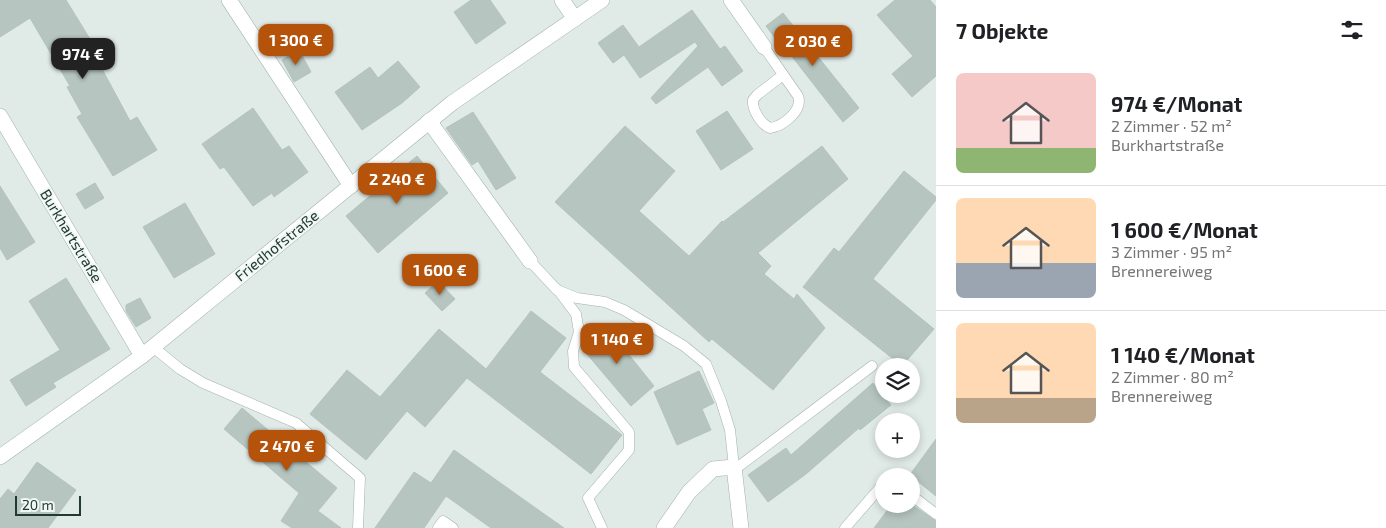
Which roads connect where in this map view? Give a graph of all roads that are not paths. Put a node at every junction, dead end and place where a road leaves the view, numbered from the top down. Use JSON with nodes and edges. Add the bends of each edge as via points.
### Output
{"nodes":[{"id":1,"x":229,"y":0,"type":"edge"},
{"id":2,"x":562,"y":0,"type":"edge"},
{"id":3,"x":602,"y":0,"type":"edge"},
{"id":4,"x":731,"y":0,"type":"edge"},
{"id":5,"x":575,"y":19,"type":"junction"},
{"id":6,"x":764,"y":47,"type":"joint"},
{"id":7,"x":783,"y":75,"type":"junction"},
{"id":8,"x":0,"y":116,"type":"edge"},
{"id":9,"x":429,"y":121,"type":"junction"},
{"id":10,"x":351,"y":186,"type":"junction"},
{"id":11,"x":530,"y":261,"type":"joint"},
{"id":12,"x":558,"y":290,"type":"junction"},
{"id":13,"x":148,"y":351,"type":"junction"},
{"id":14,"x":872,"y":366,"type":"dead end"},
{"id":15,"x":0,"y":456,"type":"edge"},
{"id":16,"x":734,"y":468,"type":"junction"},
{"id":17,"x":875,"y":493,"type":"edge"},
{"id":18,"x":920,"y":502,"type":"edge"},
{"id":19,"x":936,"y":514,"type":"edge"},
{"id":20,"x":358,"y":528,"type":"edge"},
{"id":21,"x":438,"y":528,"type":"edge"},
{"id":22,"x":454,"y":528,"type":"edge"},
{"id":23,"x":602,"y":528,"type":"edge"},
{"id":24,"x":664,"y":528,"type":"edge"},
{"id":25,"x":742,"y":528,"type":"edge"},
{"id":26,"x":845,"y":528,"type":"edge"}],
"edges":[{"from":1,"to":10,"type":"street"},
{"from":2,"to":5,"type":"street"},
{"from":3,"to":5,"type":"street","name":"Friedhofstraße"},
{"from":4,"to":6,"type":"street"},
{"from":5,"to":9,"type":"street","name":"Friedhofstraße"},
{"from":6,"to":7,"type":"lane"},
{"from":7,"to":7,"type":"lane","via":[[798,96],[799,107],[770,128],[755,111],[753,100]]},
{"from":8,"to":13,"type":"street","name":"Burkhartstraße"},
{"from":9,"to":10,"type":"street","name":"Friedhofstraße"},
{"from":9,"to":11,"type":"street"},
{"from":10,"to":13,"type":"street","name":"Friedhofstraße"},
{"from":11,"to":12,"type":"lane"},
{"from":12,"to":16,"type":"lane","via":[[624,310],[684,346],[706,364],[730,430]]},
{"from":12,"to":23,"type":"lane","via":[[576,314],[579,332],[573,351],[574,367],[630,432],[629,450],[588,498]]},
{"from":13,"to":15,"type":"street","name":"Friedhofstraße"},
{"from":13,"to":20,"type":"lane","via":[[203,383],[296,423],[360,478]]},
{"from":14,"to":16,"type":"lane"},
{"from":16,"to":24,"type":"street","via":[[713,469],[689,492]]},
{"from":16,"to":25,"type":"street"},
{"from":17,"to":26,"type":"lane"},
{"from":18,"to":19,"type":"lane"},
{"from":21,"to":22,"type":"lane","via":[[444,522]]}]}
